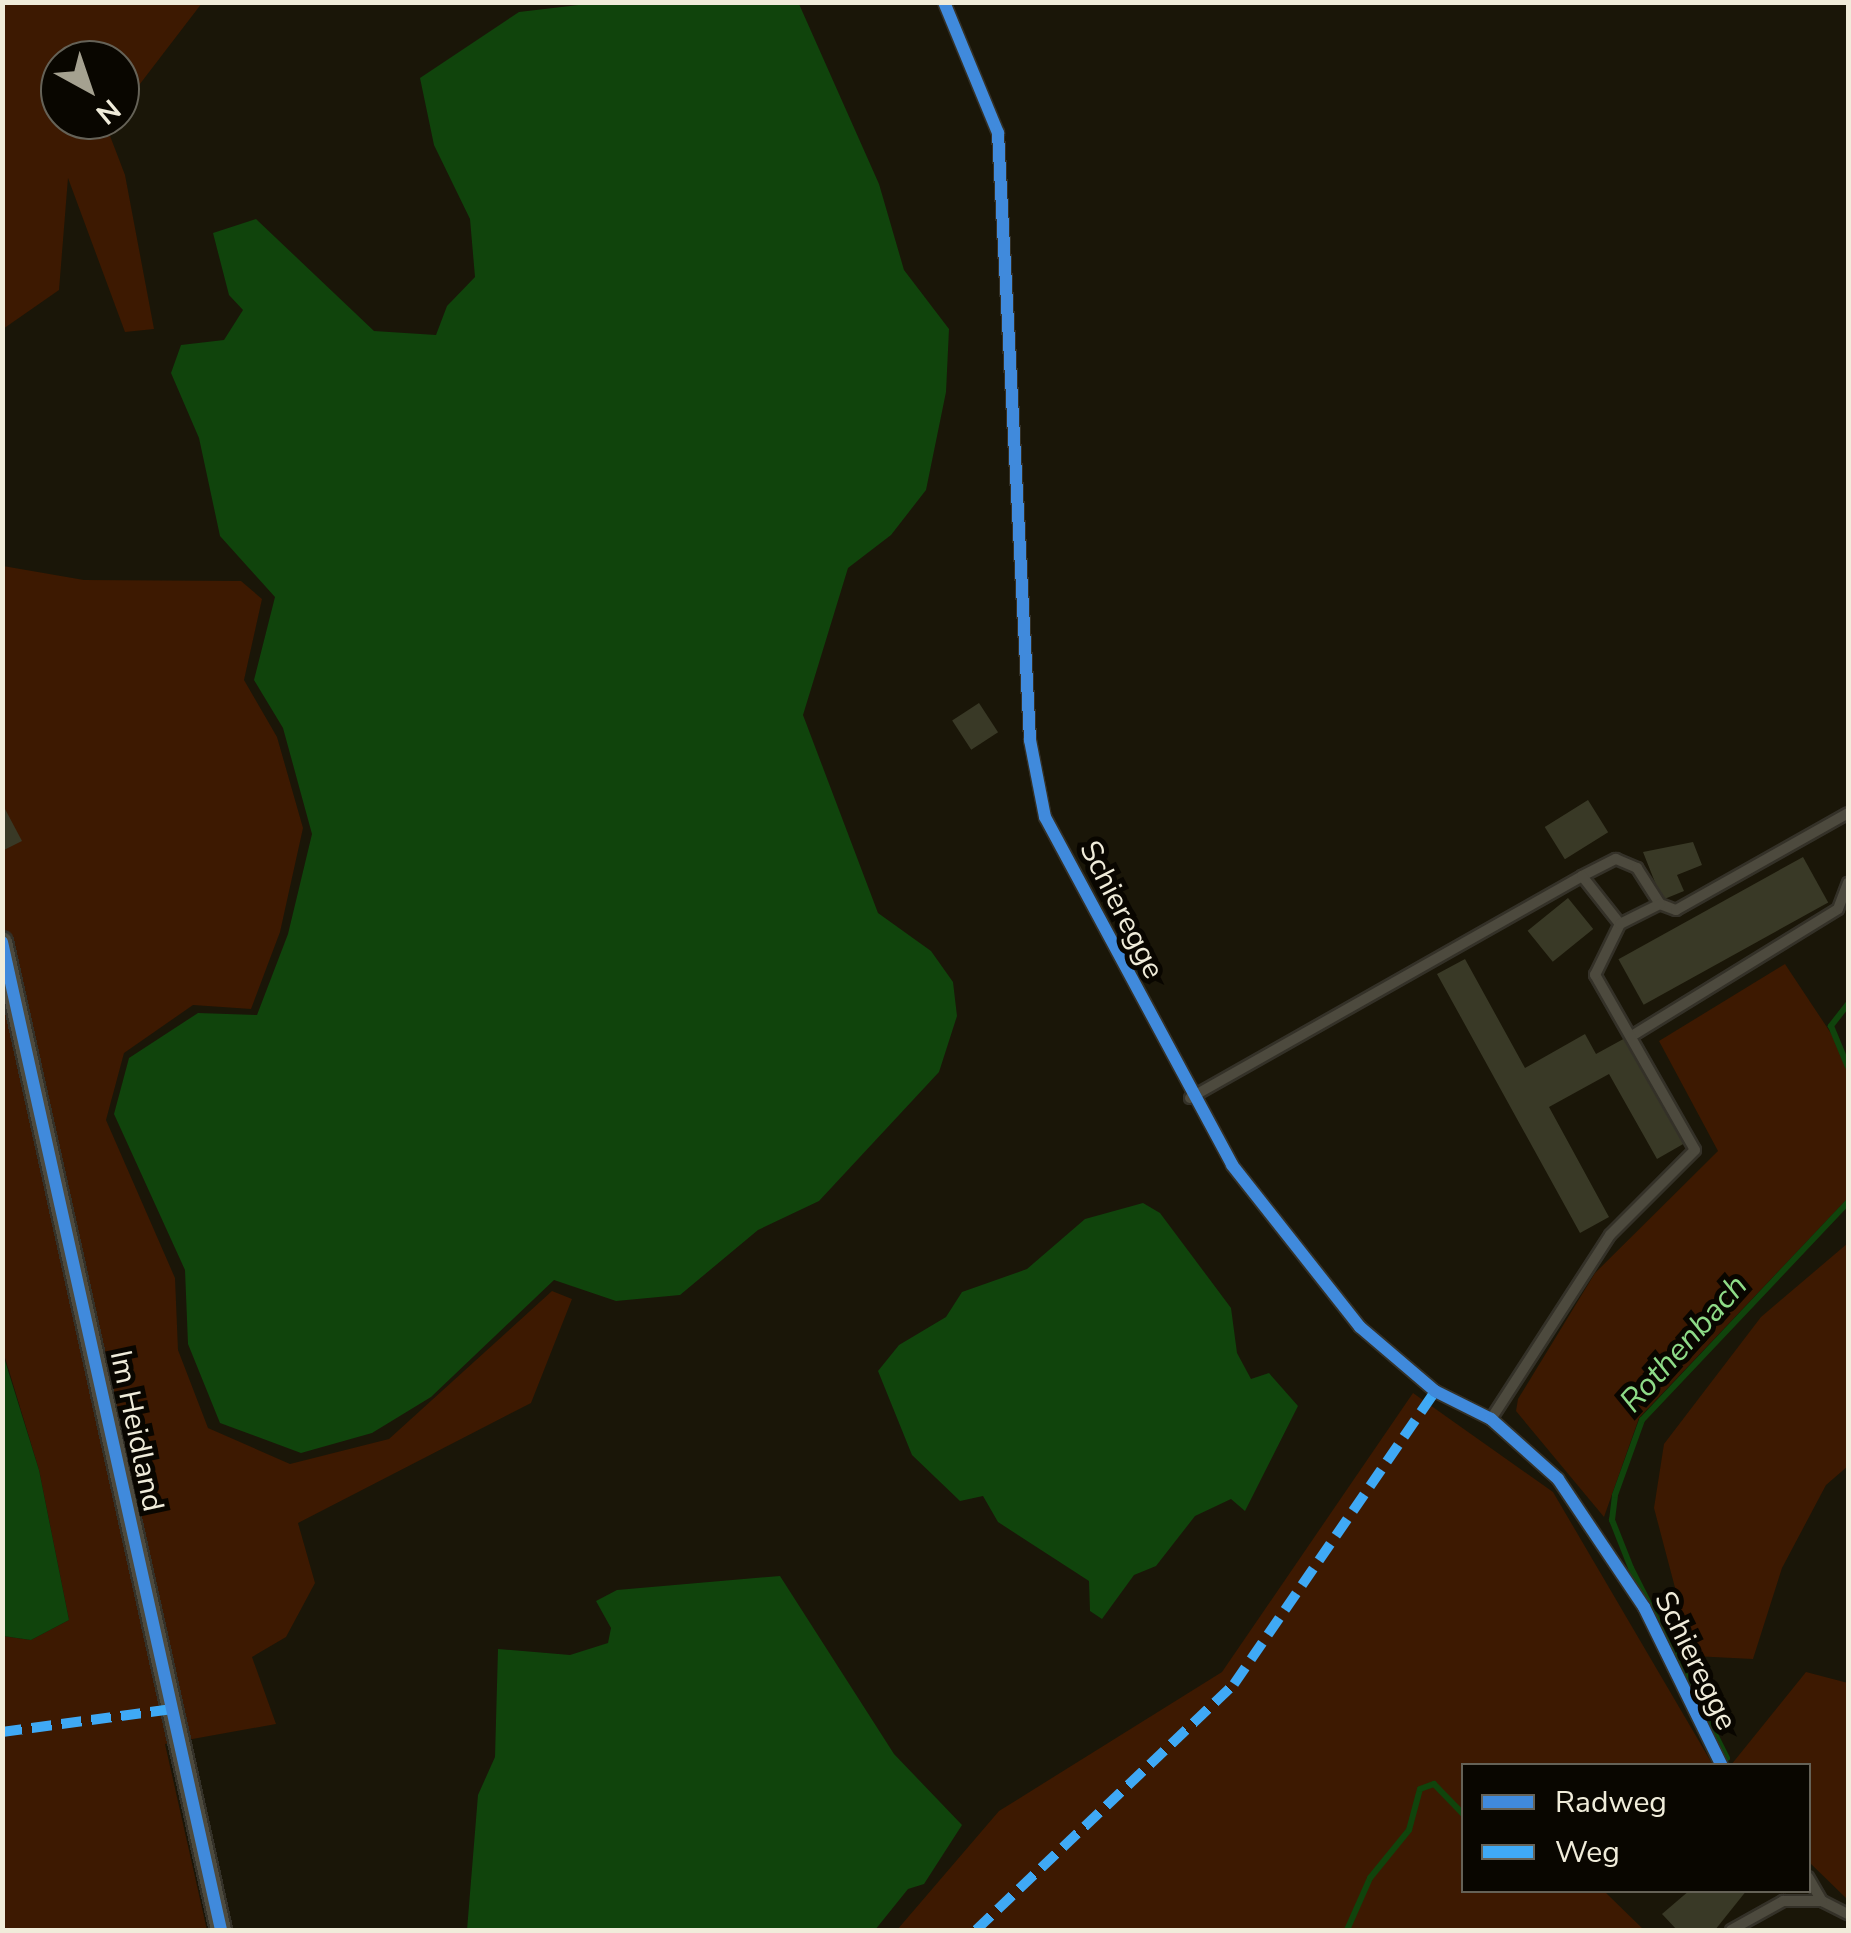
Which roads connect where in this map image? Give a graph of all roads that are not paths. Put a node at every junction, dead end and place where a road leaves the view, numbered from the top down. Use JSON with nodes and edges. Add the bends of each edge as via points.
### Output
{"nodes":[{"id":1,"x":944,"y":2,"type":"edge"},
{"id":2,"x":1848,"y":813,"type":"edge"},
{"id":3,"x":1582,"y":876,"type":"junction"},
{"id":4,"x":1848,"y":883,"type":"edge"},
{"id":5,"x":1660,"y":904,"type":"junction"},
{"id":6,"x":1620,"y":924,"type":"junction"},
{"id":7,"x":2,"y":942,"type":"edge"},
{"id":8,"x":1635,"y":1034,"type":"junction"},
{"id":9,"x":1190,"y":1098,"type":"junction"},
{"id":10,"x":1492,"y":1419,"type":"junction"},
{"id":11,"x":1720,"y":1763,"type":"edge"},
{"id":12,"x":1811,"y":1883,"type":"edge"},
{"id":13,"x":1822,"y":1901,"type":"junction"},
{"id":14,"x":1848,"y":1914,"type":"edge"},
{"id":15,"x":221,"y":1930,"type":"edge"},
{"id":16,"x":1730,"y":1930,"type":"edge"}],
"edges":[{"from":1,"to":9,"type":"lane","name":"Schieregge","via":[[998,133],[1030,740],[1045,817]]},
{"from":2,"to":5,"type":"lane","via":[[1676,910]]},
{"from":3,"to":5,"type":"lane","via":[[1616,859],[1637,868]]},
{"from":3,"to":6,"type":"lane"},
{"from":3,"to":9,"type":"lane"},
{"from":4,"to":8,"type":"lane","via":[[1838,910]]},
{"from":5,"to":6,"type":"lane"},
{"from":6,"to":8,"type":"lane","via":[[1594,975]]},
{"from":7,"to":15,"type":"street","name":"Im Heidland"},
{"from":8,"to":10,"type":"lane","via":[[1695,1150],[1610,1235]]},
{"from":9,"to":10,"type":"lane","name":"Schieregge","via":[[1287,1241],[1360,1327],[1435,1391]]},
{"from":10,"to":11,"type":"lane","name":"Schieregge","via":[[1558,1479],[1633,1591]]},
{"from":12,"to":13,"type":"lane"},
{"from":13,"to":14,"type":"lane"},
{"from":13,"to":16,"type":"lane","via":[[1783,1901]]}]}
